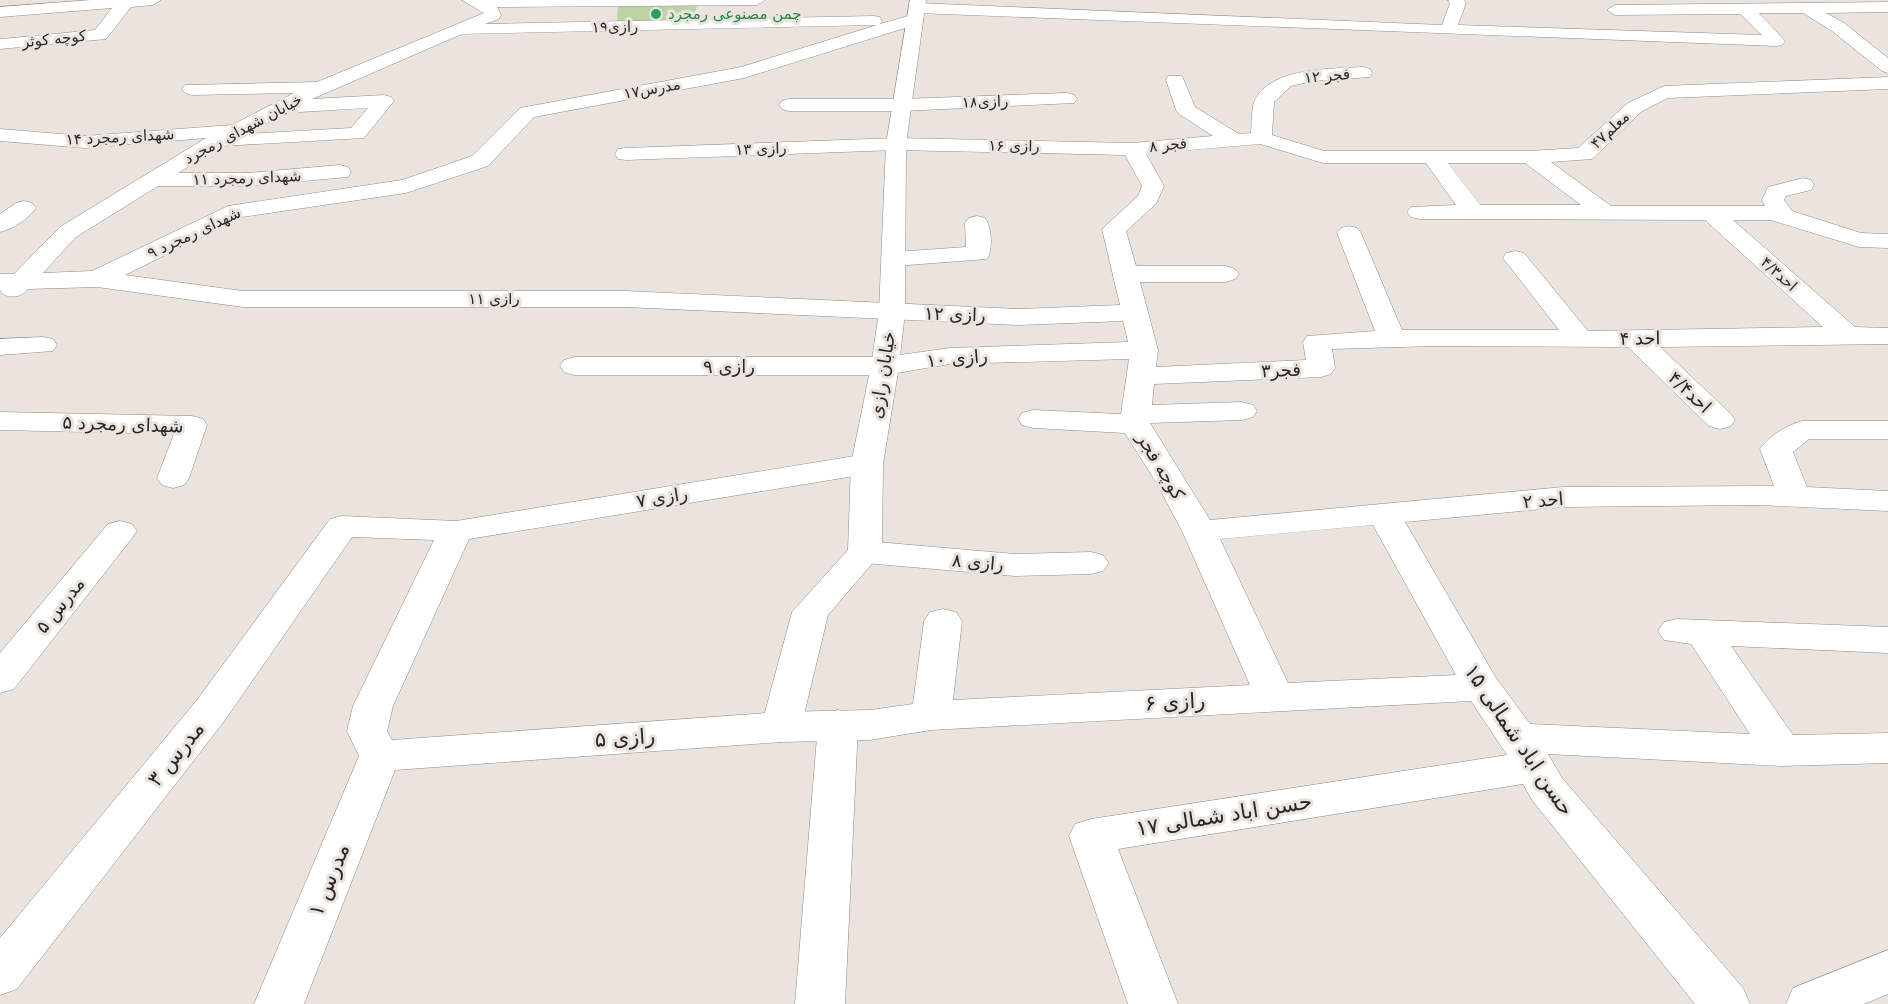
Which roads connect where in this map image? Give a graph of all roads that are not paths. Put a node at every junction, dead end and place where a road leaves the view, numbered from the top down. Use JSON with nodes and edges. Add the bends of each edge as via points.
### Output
{"nodes":[{"id":1,"x":153,"y":0,"type":"edge"},
{"id":2,"x":757,"y":0,"type":"edge"},
{"id":3,"x":1455,"y":0,"type":"edge"},
{"id":4,"x":474,"y":1,"type":"edge"},
{"id":5,"x":125,"y":3,"type":"junction"},
{"id":6,"x":1610,"y":6,"type":"dead end"},
{"id":7,"x":1888,"y":7,"type":"edge"},
{"id":8,"x":1743,"y":8,"type":"junction"},
{"id":9,"x":1807,"y":8,"type":"junction"},
{"id":10,"x":916,"y":9,"type":"edge"},
{"id":11,"x":0,"y":12,"type":"edge"},
{"id":12,"x":1763,"y":25,"type":"junction"},
{"id":13,"x":1784,"y":26,"type":"dead end"},
{"id":14,"x":1806,"y":26,"type":"dead end"},
{"id":15,"x":1858,"y":26,"type":"dead end"},
{"id":16,"x":1838,"y":27,"type":"junction"},
{"id":17,"x":459,"y":30,"type":"junction"},
{"id":18,"x":1448,"y":30,"type":"junction"},
{"id":19,"x":2,"y":44,"type":"dead end"},
{"id":20,"x":1301,"y":56,"type":"dead end"},
{"id":21,"x":1888,"y":67,"type":"edge"},
{"id":22,"x":1363,"y":73,"type":"dead end"},
{"id":23,"x":1313,"y":75,"type":"junction"},
{"id":24,"x":1175,"y":80,"type":"dead end"},
{"id":25,"x":1888,"y":83,"type":"edge"},
{"id":26,"x":323,"y":86,"type":"junction"},
{"id":27,"x":192,"y":89,"type":"dead end"},
{"id":28,"x":1067,"y":99,"type":"dead end"},
{"id":29,"x":789,"y":105,"type":"dead end"},
{"id":30,"x":903,"y":105,"type":"junction"},
{"id":31,"x":284,"y":106,"type":"junction"},
{"id":32,"x":240,"y":129,"type":"junction"},
{"id":33,"x":0,"y":135,"type":"edge"},
{"id":34,"x":1260,"y":138,"type":"junction"},
{"id":35,"x":1233,"y":139,"type":"junction"},
{"id":36,"x":215,"y":142,"type":"junction"},
{"id":37,"x":896,"y":144,"type":"junction"},
{"id":38,"x":1132,"y":148,"type":"junction"},
{"id":39,"x":626,"y":154,"type":"dead end"},
{"id":40,"x":1431,"y":156,"type":"junction"},
{"id":41,"x":1530,"y":157,"type":"junction"},
{"id":42,"x":340,"y":172,"type":"dead end"},
{"id":43,"x":154,"y":179,"type":"junction"},
{"id":44,"x":1803,"y":184,"type":"dead end"},
{"id":45,"x":406,"y":186,"type":"joint"},
{"id":46,"x":1148,"y":199,"type":"joint"},
{"id":47,"x":24,"y":208,"type":"dead end"},
{"id":48,"x":1419,"y":212,"type":"dead end"},
{"id":49,"x":1473,"y":212,"type":"junction"},
{"id":50,"x":1605,"y":212,"type":"junction"},
{"id":51,"x":1711,"y":213,"type":"junction"},
{"id":52,"x":1784,"y":216,"type":"junction"},
{"id":53,"x":977,"y":223,"type":"dead end"},
{"id":54,"x":0,"y":225,"type":"edge"},
{"id":55,"x":1349,"y":233,"type":"dead end"},
{"id":56,"x":1888,"y":241,"type":"edge"},
{"id":57,"x":1515,"y":258,"type":"dead end"},
{"id":58,"x":895,"y":259,"type":"junction"},
{"id":59,"x":1127,"y":274,"type":"junction"},
{"id":60,"x":1226,"y":274,"type":"dead end"},
{"id":61,"x":97,"y":279,"type":"junction"},
{"id":62,"x":10,"y":282,"type":"edge"},
{"id":63,"x":0,"y":305,"type":"edge"},
{"id":64,"x":892,"y":312,"type":"junction"},
{"id":65,"x":1134,"y":313,"type":"junction"},
{"id":66,"x":1848,"y":334,"type":"junction"},
{"id":67,"x":1888,"y":336,"type":"edge"},
{"id":68,"x":1391,"y":337,"type":"junction"},
{"id":69,"x":1580,"y":339,"type":"junction"},
{"id":70,"x":1635,"y":339,"type":"junction"},
{"id":71,"x":44,"y":345,"type":"dead end"},
{"id":72,"x":0,"y":347,"type":"edge"},
{"id":73,"x":1142,"y":363,"type":"junction"},
{"id":74,"x":574,"y":366,"type":"dead end"},
{"id":75,"x":885,"y":366,"type":"junction"},
{"id":76,"x":1242,"y":411,"type":"dead end"},
{"id":77,"x":1033,"y":419,"type":"dead end"},
{"id":78,"x":1135,"y":419,"type":"junction"},
{"id":79,"x":1720,"y":420,"type":"dead end"},
{"id":80,"x":0,"y":421,"type":"edge"},
{"id":81,"x":1888,"y":430,"type":"edge"},
{"id":82,"x":867,"y":464,"type":"junction"},
{"id":83,"x":173,"y":478,"type":"dead end"},
{"id":84,"x":1794,"y":497,"type":"junction"},
{"id":85,"x":1888,"y":501,"type":"edge"},
{"id":86,"x":1384,"y":514,"type":"junction"},
{"id":87,"x":342,"y":526,"type":"joint"},
{"id":88,"x":120,"y":531,"type":"dead end"},
{"id":89,"x":456,"y":531,"type":"junction"},
{"id":90,"x":1199,"y":531,"type":"junction"},
{"id":91,"x":865,"y":552,"type":"junction"},
{"id":92,"x":1090,"y":562,"type":"dead end"},
{"id":93,"x":943,"y":621,"type":"dead end"},
{"id":94,"x":1888,"y":640,"type":"edge"},
{"id":95,"x":0,"y":679,"type":"edge"},
{"id":96,"x":1482,"y":687,"type":"junction"},
{"id":97,"x":1275,"y":697,"type":"junction"},
{"id":98,"x":931,"y":716,"type":"junction"},
{"id":99,"x":854,"y":725,"type":"junction"},
{"id":100,"x":781,"y":727,"type":"junction"},
{"id":101,"x":1888,"y":748,"type":"edge"},
{"id":102,"x":1782,"y":752,"type":"junction"},
{"id":103,"x":1526,"y":753,"type":"junction"},
{"id":104,"x":380,"y":756,"type":"junction"},
{"id":105,"x":1888,"y":971,"type":"edge"},
{"id":106,"x":0,"y":974,"type":"edge"},
{"id":107,"x":1814,"y":1003,"type":"edge"},
{"id":108,"x":279,"y":1004,"type":"edge"},
{"id":109,"x":820,"y":1004,"type":"edge"},
{"id":110,"x":1153,"y":1004,"type":"edge"},
{"id":111,"x":1725,"y":1004,"type":"edge"}],
"edges":[{"from":1,"to":5,"type":"street"},
{"from":2,"to":4,"type":"street"},
{"from":3,"to":18,"type":"street","via":[[1458,3]]},
{"from":4,"to":17,"type":"street","name":"خیابان شهدای رمجرد","via":[[490,9],[493,15]]},
{"from":5,"to":11,"type":"street"},
{"from":5,"to":19,"type":"street","name":"کوچه کوثر","via":[[100,35]]},
{"from":6,"to":8,"type":"street","via":[[1637,10]]},
{"from":7,"to":9,"type":"street"},
{"from":8,"to":9,"type":"street"},
{"from":8,"to":12,"type":"street"},
{"from":9,"to":16,"type":"street"},
{"from":10,"to":17,"type":"street","name":"رازی۱۹"},
{"from":10,"to":18,"type":"street","name":"رازی۱۹"},
{"from":10,"to":30,"type":"street","name":"خیابان رازی"},
{"from":10,"to":45,"type":"street","name":"مدرس۱۷","via":[[744,72],[527,112],[480,161]]},
{"from":12,"to":13,"type":"street"},
{"from":12,"to":18,"type":"street","name":"رازی۱۹","via":[[1776,41]]},
{"from":14,"to":16,"type":"street"},
{"from":15,"to":16,"type":"street"},
{"from":16,"to":21,"type":"street"},
{"from":17,"to":26,"type":"street","name":"خیابان شهدای رمجرد"},
{"from":20,"to":23,"type":"street"},
{"from":22,"to":23,"type":"street","name":"فجر ۱۲"},
{"from":23,"to":34,"type":"street","name":"فجر ۱۲","via":[[1284,82],[1264,101]]},
{"from":24,"to":35,"type":"street","via":[[1186,111]]},
{"from":25,"to":41,"type":"street","name":"معلم۴۷","via":[[1664,92],[1635,106],[1584,154]]},
{"from":26,"to":27,"type":"street"},
{"from":26,"to":31,"type":"street","name":"خیابان شهدای رمجرد"},
{"from":28,"to":30,"type":"street","name":"رازی۱۸"},
{"from":29,"to":30,"type":"street","name":"رازی۱۸"},
{"from":30,"to":37,"type":"street","name":"خیابان رازی"},
{"from":31,"to":32,"type":"street","name":"خیابان شهدای رمجرد"},
{"from":31,"to":36,"type":"street","via":[[384,101],[357,134]]},
{"from":32,"to":33,"type":"street","name":"شهدای رمجرد ۱۴","via":[[85,142]]},
{"from":32,"to":36,"type":"street","name":"خیابان شهدای رمجرد"},
{"from":34,"to":35,"type":"street","name":"فجر ۸"},
{"from":34,"to":40,"type":"street","name":"معلم۴۷","via":[[1323,157]]},
{"from":35,"to":38,"type":"street","name":"فجر ۸"},
{"from":36,"to":43,"type":"street","name":"خیابان شهدای رمجرد"},
{"from":37,"to":38,"type":"street","name":"رازی ۱۶"},
{"from":37,"to":39,"type":"street","name":"رازی ۱۳"},
{"from":37,"to":58,"type":"street","name":"خیابان رازی"},
{"from":38,"to":46,"type":"street","name":"فجر ۸","via":[[1153,186]]},
{"from":40,"to":41,"type":"street","name":"معلم۴۷"},
{"from":40,"to":49,"type":"street"},
{"from":41,"to":50,"type":"street"},
{"from":42,"to":43,"type":"street","name":"شهدای رمجرد ۱۱","via":[[214,182]]},
{"from":43,"to":62,"type":"street","name":"خیابان شهدای رمجرد","via":[[68,232]]},
{"from":44,"to":52,"type":"street","via":[[1776,192],[1773,200]]},
{"from":45,"to":61,"type":"street","name":"شهدای رمجرد ۹","via":[[236,210]]},
{"from":46,"to":59,"type":"street","name":"کوچه فجر","via":[[1114,229]]},
{"from":47,"to":54,"type":"street"},
{"from":48,"to":49,"type":"street"},
{"from":49,"to":50,"type":"street"},
{"from":50,"to":51,"type":"street"},
{"from":51,"to":52,"type":"street"},
{"from":51,"to":66,"type":"street","name":"احد۴/۳"},
{"from":52,"to":56,"type":"street","via":[[1859,240]]},
{"from":53,"to":58,"type":"street","via":[[978,254]]},
{"from":55,"to":68,"type":"street"},
{"from":57,"to":69,"type":"street"},
{"from":58,"to":64,"type":"street","name":"خیابان رازی"},
{"from":59,"to":60,"type":"street"},
{"from":59,"to":65,"type":"street","name":"کوچه فجر"},
{"from":61,"to":62,"type":"street","name":"شهدای رمجرد ۹"},
{"from":61,"to":64,"type":"street","name":"رازی ۱۱","via":[[243,298],[625,299]]},
{"from":62,"to":63,"type":"street","name":"خیابان شهدای رمجرد"},
{"from":64,"to":65,"type":"street","name":"رازی ۱۲","via":[[1019,317]]},
{"from":64,"to":75,"type":"street","name":"خیابان رازی"},
{"from":65,"to":73,"type":"street","name":"کوچه فجر"},
{"from":66,"to":67,"type":"street","name":"احد ۴"},
{"from":66,"to":70,"type":"street","name":"احد ۴"},
{"from":68,"to":69,"type":"street","name":"احد ۴"},
{"from":68,"to":73,"type":"street","name":"فجر۳","via":[[1317,342],[1321,368]]},
{"from":69,"to":70,"type":"street","name":"احد ۴"},
{"from":70,"to":79,"type":"street","name":"احد۴/۴"},
{"from":71,"to":72,"type":"street"},
{"from":73,"to":75,"type":"street","name":"رازی ۱۰","via":[[1029,353],[950,356]]},
{"from":73,"to":78,"type":"street","name":"کوچه فجر"},
{"from":74,"to":75,"type":"street","name":"رازی ۹"},
{"from":75,"to":82,"type":"street","name":"خیابان رازی"},
{"from":76,"to":78,"type":"street"},
{"from":77,"to":78,"type":"street"},
{"from":78,"to":90,"type":"street","name":"کوچه فجر"},
{"from":80,"to":83,"type":"street","name":"شهدای رمجرد ۵","via":[[192,425]]},
{"from":81,"to":84,"type":"street","via":[[1802,430],[1776,449]]},
{"from":82,"to":89,"type":"street","name":"رازی ۷"},
{"from":82,"to":91,"type":"street","name":"خیابان رازی"},
{"from":84,"to":85,"type":"street","name":"احد ۲"},
{"from":84,"to":86,"type":"street","name":"احد ۲","via":[[1563,497]]},
{"from":86,"to":90,"type":"street","name":"احد ۲"},
{"from":86,"to":96,"type":"street","name":"حسن اباد شمالی ۱۵"},
{"from":87,"to":89,"type":"street","name":"رازی ۷"},
{"from":87,"to":106,"type":"street","name":"مدرس ۳","via":[[212,710]]},
{"from":88,"to":95,"type":"street","name":"مدرس ۵"},
{"from":89,"to":104,"type":"street","via":[[374,706],[367,731]]},
{"from":90,"to":97,"type":"street","name":"کوچه فجر"},
{"from":91,"to":92,"type":"street","name":"رازی ۸","via":[[1015,565]]},
{"from":91,"to":100,"type":"street","via":[[810,612]]},
{"from":93,"to":98,"type":"street"},
{"from":94,"to":102,"type":"street","via":[[1690,632]]},
{"from":96,"to":97,"type":"street","name":"رازی ۶"},
{"from":96,"to":103,"type":"street","name":"حسن اباد شمالی ۱۵"},
{"from":97,"to":98,"type":"street","name":"رازی ۶"},
{"from":98,"to":99,"type":"street","name":"رازی ۶"},
{"from":99,"to":100,"type":"street","name":"رازی ۵"},
{"from":99,"to":109,"type":"street"},
{"from":100,"to":104,"type":"street","name":"رازی ۵"},
{"from":101,"to":102,"type":"street"},
{"from":102,"to":103,"type":"street"},
{"from":103,"to":110,"type":"street","name":"حسن اباد شمالی ۱۷","via":[[1091,836]]},
{"from":103,"to":111,"type":"street","name":"حسن اباد شمالی ۱۵","via":[[1547,789]]},
{"from":104,"to":108,"type":"street","name":"مدرس ۱"},
{"from":105,"to":107,"type":"street"}]}
